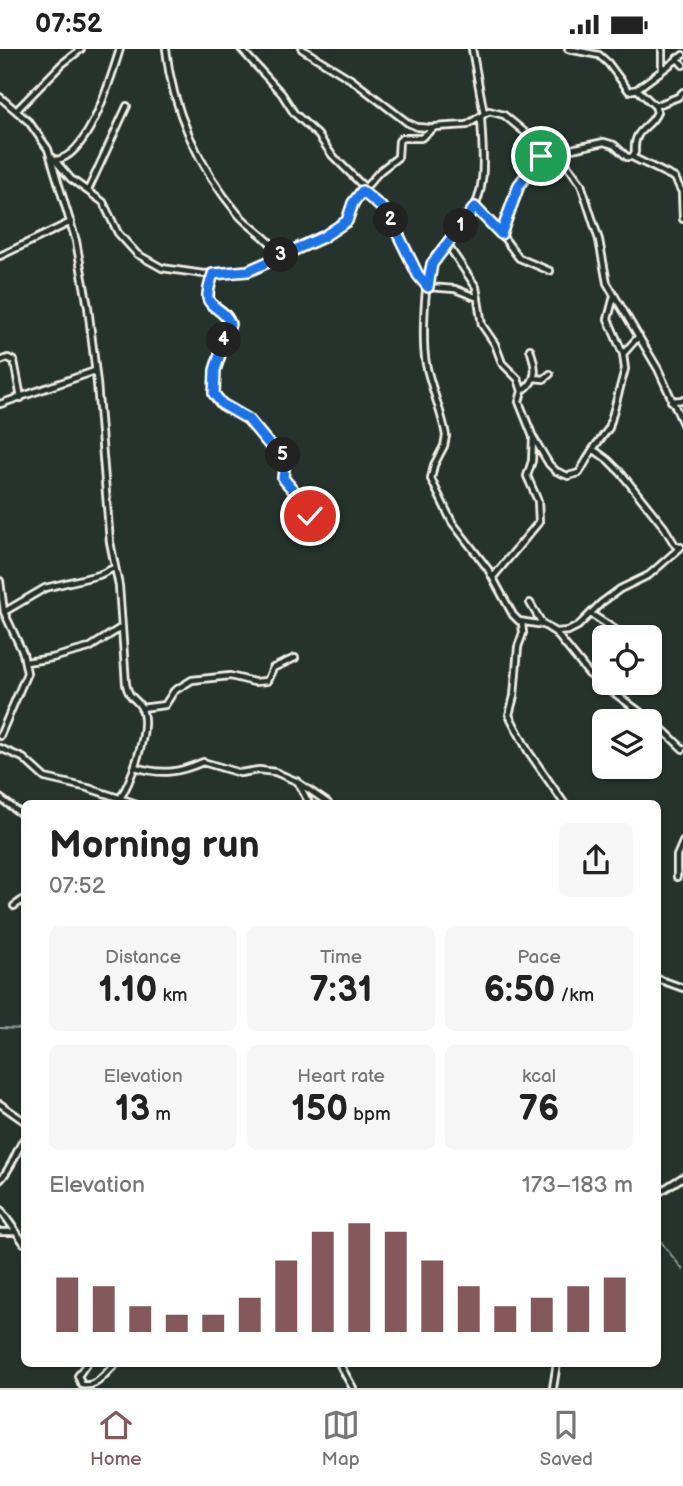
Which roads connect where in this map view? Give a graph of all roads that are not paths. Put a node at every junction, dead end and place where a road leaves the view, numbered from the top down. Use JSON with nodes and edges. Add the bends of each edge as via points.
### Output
{"nodes":[{"id":1,"x":80,"y":49,"type":"edge"},
{"id":2,"x":120,"y":49,"type":"edge"},
{"id":3,"x":166,"y":49,"type":"edge"},
{"id":4,"x":241,"y":49,"type":"edge"},
{"id":5,"x":302,"y":49,"type":"edge"},
{"id":6,"x":472,"y":49,"type":"edge"},
{"id":7,"x":568,"y":49,"type":"edge"},
{"id":8,"x":662,"y":49,"type":"edge"},
{"id":9,"x":683,"y":55,"type":"edge"},
{"id":10,"x":677,"y":58,"type":"junction"},
{"id":11,"x":683,"y":65,"type":"edge"},
{"id":12,"x":662,"y":70,"type":"junction"},
{"id":13,"x":637,"y":89,"type":"junction"},
{"id":14,"x":683,"y":92,"type":"edge"},
{"id":15,"x":0,"y":97,"type":"edge"},
{"id":16,"x":127,"y":106,"type":"dead end"},
{"id":17,"x":655,"y":106,"type":"junction"},
{"id":18,"x":16,"y":111,"type":"junction"},
{"id":19,"x":482,"y":115,"type":"junction"},
{"id":20,"x":432,"y":128,"type":"junction"},
{"id":21,"x":546,"y":148,"type":"junction"},
{"id":22,"x":558,"y":152,"type":"junction"},
{"id":23,"x":632,"y":156,"type":"junction"},
{"id":24,"x":54,"y":159,"type":"junction"},
{"id":25,"x":364,"y":189,"type":"junction"},
{"id":26,"x":88,"y":190,"type":"junction"},
{"id":27,"x":475,"y":207,"type":"junction"},
{"id":28,"x":683,"y":219,"type":"edge"},
{"id":29,"x":71,"y":222,"type":"junction"},
{"id":30,"x":501,"y":234,"type":"junction"},
{"id":31,"x":447,"y":244,"type":"junction"},
{"id":32,"x":280,"y":255,"type":"junction"},
{"id":33,"x":0,"y":256,"type":"edge"},
{"id":34,"x":550,"y":271,"type":"dead end"},
{"id":35,"x":213,"y":274,"type":"junction"},
{"id":36,"x":428,"y":287,"type":"junction"},
{"id":37,"x":614,"y":296,"type":"junction"},
{"id":38,"x":479,"y":298,"type":"junction"},
{"id":39,"x":639,"y":337,"type":"junction"},
{"id":40,"x":530,"y":349,"type":"dead end"},
{"id":41,"x":623,"y":354,"type":"junction"},
{"id":42,"x":0,"y":361,"type":"edge"},
{"id":43,"x":95,"y":371,"type":"junction"},
{"id":44,"x":551,"y":374,"type":"dead end"},
{"id":45,"x":534,"y":378,"type":"junction"},
{"id":46,"x":522,"y":391,"type":"junction"},
{"id":47,"x":21,"y":398,"type":"junction"},
{"id":48,"x":683,"y":400,"type":"edge"},
{"id":49,"x":671,"y":401,"type":"junction"},
{"id":50,"x":0,"y":404,"type":"edge"},
{"id":51,"x":683,"y":424,"type":"edge"},
{"id":52,"x":533,"y":437,"type":"junction"},
{"id":53,"x":593,"y":449,"type":"junction"},
{"id":54,"x":310,"y":516,"type":"dead end"},
{"id":55,"x":682,"y":546,"type":"edge"},
{"id":56,"x":114,"y":568,"type":"junction"},
{"id":57,"x":493,"y":577,"type":"junction"},
{"id":58,"x":0,"y":581,"type":"edge"},
{"id":59,"x":530,"y":603,"type":"dead end"},
{"id":60,"x":4,"y":612,"type":"junction"},
{"id":61,"x":590,"y":614,"type":"junction"},
{"id":62,"x":522,"y":622,"type":"junction"},
{"id":63,"x":544,"y":625,"type":"junction"},
{"id":64,"x":607,"y":625,"type":"edge"},
{"id":65,"x":123,"y":626,"type":"junction"},
{"id":66,"x":555,"y":632,"type":"junction"},
{"id":67,"x":295,"y":659,"type":"dead end"},
{"id":68,"x":26,"y":662,"type":"junction"},
{"id":69,"x":592,"y":676,"type":"edge"},
{"id":70,"x":618,"y":695,"type":"edge"},
{"id":71,"x":141,"y":708,"type":"junction"},
{"id":72,"x":0,"y":736,"type":"edge"},
{"id":73,"x":0,"y":748,"type":"edge"},
{"id":74,"x":683,"y":749,"type":"edge"},
{"id":75,"x":135,"y":767,"type":"junction"},
{"id":76,"x":296,"y":781,"type":"junction"},
{"id":77,"x":0,"y":798,"type":"edge"},
{"id":78,"x":116,"y":800,"type":"edge"},
{"id":79,"x":119,"y":800,"type":"edge"},
{"id":80,"x":307,"y":800,"type":"edge"},
{"id":81,"x":324,"y":800,"type":"edge"},
{"id":82,"x":562,"y":800,"type":"edge"},
{"id":83,"x":21,"y":814,"type":"edge"},
{"id":84,"x":683,"y":842,"type":"edge"},
{"id":85,"x":677,"y":877,"type":"dead end"},
{"id":86,"x":21,"y":901,"type":"edge"},
{"id":87,"x":14,"y":906,"type":"dead end"},
{"id":88,"x":661,"y":980,"type":"edge"},
{"id":89,"x":683,"y":989,"type":"edge"},
{"id":90,"x":0,"y":1104,"type":"edge"},
{"id":91,"x":21,"y":1119,"type":"edge"},
{"id":92,"x":21,"y":1144,"type":"edge"},
{"id":93,"x":683,"y":1177,"type":"edge"},
{"id":94,"x":0,"y":1180,"type":"edge"},
{"id":95,"x":661,"y":1191,"type":"edge"},
{"id":96,"x":0,"y":1209,"type":"edge"},
{"id":97,"x":0,"y":1232,"type":"edge"},
{"id":98,"x":16,"y":1233,"type":"junction"},
{"id":99,"x":21,"y":1239,"type":"edge"},
{"id":100,"x":84,"y":1367,"type":"edge"},
{"id":101,"x":113,"y":1367,"type":"edge"},
{"id":102,"x":341,"y":1367,"type":"edge"},
{"id":103,"x":556,"y":1367,"type":"edge"},
{"id":104,"x":353,"y":1388,"type":"edge"},
{"id":105,"x":553,"y":1388,"type":"edge"}],
"edges":[{"from":1,"to":18,"type":"street"},
{"from":2,"to":24,"type":"street","via":[[89,130],[68,157]]},
{"from":3,"to":32,"type":"street","via":[[181,118],[214,183],[244,221]]},
{"from":4,"to":25,"type":"street"},
{"from":5,"to":20,"type":"street","via":[[408,123]]},
{"from":6,"to":19,"type":"street"},
{"from":7,"to":13,"type":"street","via":[[599,55],[626,89]]},
{"from":8,"to":12,"type":"street"},
{"from":9,"to":10,"type":"street"},
{"from":10,"to":11,"type":"street"},
{"from":10,"to":12,"type":"street"},
{"from":12,"to":13,"type":"street"},
{"from":13,"to":17,"type":"street"},
{"from":14,"to":17,"type":"street"},
{"from":15,"to":18,"type":"street"},
{"from":16,"to":26,"type":"street"},
{"from":17,"to":23,"type":"street","via":[[657,115],[638,133]]},
{"from":18,"to":24,"type":"street","via":[[36,129]]},
{"from":19,"to":20,"type":"street","via":[[467,125]]},
{"from":19,"to":21,"type":"street","via":[[492,111],[504,115]]},
{"from":19,"to":27,"type":"street","via":[[482,172]]},
{"from":20,"to":25,"type":"street","via":[[421,138],[400,139],[397,158]]},
{"from":21,"to":22,"type":"street"},
{"from":21,"to":30,"type":"street","via":[[519,185]]},
{"from":22,"to":23,"type":"street","via":[[604,142]]},
{"from":22,"to":37,"type":"street","via":[[584,192]]},
{"from":23,"to":28,"type":"street","via":[[675,178],[682,192]]},
{"from":24,"to":26,"type":"street"},
{"from":24,"to":29,"type":"street"},
{"from":25,"to":32,"type":"street","via":[[344,223]]},
{"from":25,"to":36,"type":"street","via":[[387,212]]},
{"from":26,"to":35,"type":"street","via":[[103,202],[118,233],[137,254],[168,270]]},
{"from":27,"to":30,"type":"street"},
{"from":27,"to":31,"type":"street"},
{"from":29,"to":33,"type":"street"},
{"from":29,"to":43,"type":"street"},
{"from":30,"to":34,"type":"street","via":[[523,261]]},
{"from":31,"to":36,"type":"street","via":[[432,264]]},
{"from":31,"to":38,"type":"street","via":[[473,281]]},
{"from":32,"to":35,"type":"street","via":[[243,273]]},
{"from":35,"to":54,"type":"street","via":[[208,297],[230,324],[215,370],[214,394],[283,454],[283,478],[299,497],[300,509]]},
{"from":36,"to":38,"type":"street","via":[[455,289]]},
{"from":36,"to":57,"type":"street","via":[[425,360],[446,436],[432,479],[457,529]]},
{"from":37,"to":39,"type":"street"},
{"from":37,"to":41,"type":"street","via":[[608,319]]},
{"from":38,"to":46,"type":"street","via":[[482,325]]},
{"from":39,"to":41,"type":"street"},
{"from":39,"to":49,"type":"street"},
{"from":40,"to":45,"type":"street"},
{"from":41,"to":53,"type":"street","via":[[625,369],[612,422]]},
{"from":42,"to":47,"type":"street","via":[[14,361]]},
{"from":43,"to":47,"type":"street"},
{"from":43,"to":56,"type":"street"},
{"from":44,"to":45,"type":"street"},
{"from":45,"to":46,"type":"street"},
{"from":46,"to":52,"type":"street","via":[[519,402]]},
{"from":47,"to":50,"type":"street"},
{"from":48,"to":49,"type":"street"},
{"from":49,"to":51,"type":"street"},
{"from":52,"to":53,"type":"street","via":[[549,464],[568,476],[579,473]]},
{"from":52,"to":57,"type":"street","via":[[527,476],[538,501],[540,522]]},
{"from":53,"to":55,"type":"street","via":[[613,465],[675,545]]},
{"from":55,"to":61,"type":"street","via":[[649,575],[621,589]]},
{"from":56,"to":60,"type":"street","via":[[45,588]]},
{"from":56,"to":65,"type":"street"},
{"from":57,"to":62,"type":"street","via":[[513,615]]},
{"from":58,"to":60,"type":"street"},
{"from":59,"to":63,"type":"street"},
{"from":60,"to":68,"type":"street"},
{"from":61,"to":64,"type":"street"},
{"from":61,"to":66,"type":"street","via":[[578,627]]},
{"from":62,"to":63,"type":"street"},
{"from":62,"to":82,"type":"street","via":[[509,715]]},
{"from":63,"to":66,"type":"street"},
{"from":65,"to":68,"type":"street","via":[[89,648]]},
{"from":65,"to":71,"type":"street","via":[[128,694]]},
{"from":66,"to":69,"type":"street"},
{"from":67,"to":71,"type":"street","via":[[274,669],[267,681],[231,676],[192,680],[174,691],[165,705]]},
{"from":68,"to":72,"type":"street","via":[[26,678]]},
{"from":70,"to":74,"type":"street"},
{"from":71,"to":75,"type":"street"},
{"from":73,"to":78,"type":"street","via":[[23,758],[45,778]]},
{"from":75,"to":76,"type":"street","via":[[164,773],[208,762],[240,773],[275,772]]},
{"from":75,"to":79,"type":"street"},
{"from":76,"to":80,"type":"street"},
{"from":76,"to":81,"type":"street"},
{"from":77,"to":83,"type":"street"},
{"from":84,"to":85,"type":"street","via":[[677,856]]},
{"from":86,"to":87,"type":"street"},
{"from":88,"to":89,"type":"street"},
{"from":90,"to":91,"type":"street"},
{"from":92,"to":94,"type":"street"},
{"from":93,"to":95,"type":"street"},
{"from":96,"to":98,"type":"street"},
{"from":97,"to":98,"type":"street"},
{"from":98,"to":99,"type":"street"},
{"from":100,"to":101,"type":"street","via":[[78,1376],[86,1387],[95,1385]]},
{"from":102,"to":104,"type":"street"},
{"from":103,"to":105,"type":"street"}]}
